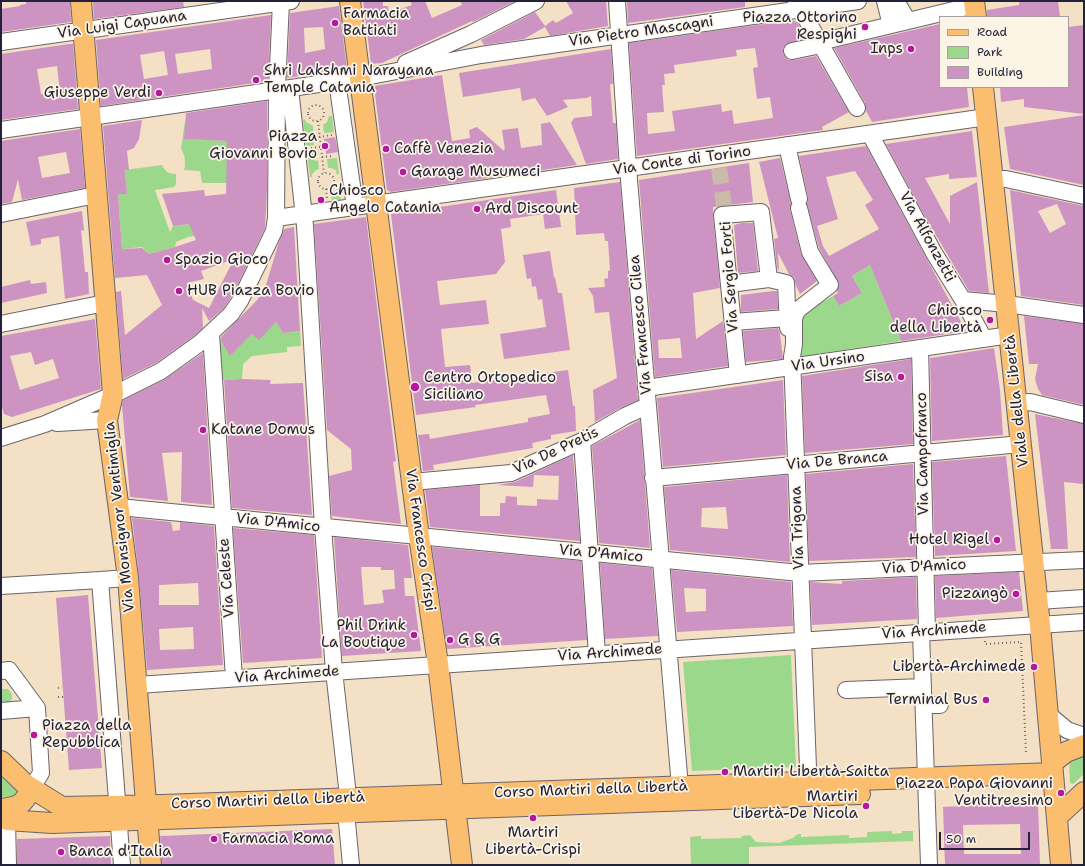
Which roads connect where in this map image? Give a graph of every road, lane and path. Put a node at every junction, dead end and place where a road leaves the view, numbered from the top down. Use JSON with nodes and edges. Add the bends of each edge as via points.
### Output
{"nodes":[{"id":1,"x":81,"y":1,"type":"edge"},
{"id":2,"x":350,"y":1,"type":"edge"},
{"id":3,"x":536,"y":1,"type":"edge"},
{"id":4,"x":617,"y":1,"type":"edge"},
{"id":5,"x":858,"y":1,"type":"edge"},
{"id":6,"x":885,"y":1,"type":"edge"},
{"id":7,"x":896,"y":1,"type":"edge"},
{"id":8,"x":286,"y":2,"type":"edge"},
{"id":9,"x":798,"y":5,"type":"edge"},
{"id":10,"x":975,"y":8,"type":"edge"},
{"id":11,"x":908,"y":21,"type":"junction"},
{"id":12,"x":891,"y":25,"type":"junction"},
{"id":13,"x":83,"y":30,"type":"junction"},
{"id":14,"x":471,"y":34,"type":"junction"},
{"id":15,"x":619,"y":35,"type":"junction"},
{"id":16,"x":1,"y":42,"type":"edge"},
{"id":17,"x":821,"y":46,"type":"junction"},
{"id":18,"x":792,"y":51,"type":"dead end"},
{"id":19,"x":481,"y":56,"type":"junction"},
{"id":20,"x":364,"y":74,"type":"junction"},
{"id":21,"x":337,"y":81,"type":"junction"},
{"id":22,"x":279,"y":87,"type":"junction"},
{"id":23,"x":984,"y":88,"type":"edge"},
{"id":24,"x":857,"y":108,"type":"dead end"},
{"id":25,"x":90,"y":116,"type":"junction"},
{"id":26,"x":987,"y":117,"type":"junction"},
{"id":27,"x":318,"y":121,"type":"junction"},
{"id":28,"x":1,"y":130,"type":"edge"},
{"id":29,"x":336,"y":133,"type":"dead end"},
{"id":30,"x":870,"y":134,"type":"junction"},
{"id":31,"x":319,"y":137,"type":"junction"},
{"id":32,"x":787,"y":146,"type":"junction"},
{"id":33,"x":321,"y":147,"type":"junction"},
{"id":34,"x":303,"y":150,"type":"junction"},
{"id":35,"x":277,"y":153,"type":"junction"},
{"id":36,"x":337,"y":156,"type":"dead end"},
{"id":37,"x":322,"y":157,"type":"junction"},
{"id":38,"x":628,"y":168,"type":"junction"},
{"id":39,"x":324,"y":173,"type":"junction"},
{"id":40,"x":993,"y":178,"type":"junction"},
{"id":41,"x":96,"y":195,"type":"junction"},
{"id":42,"x":1084,"y":196,"type":"edge"},
{"id":43,"x":355,"y":207,"type":"junction"},
{"id":44,"x":377,"y":209,"type":"junction"},
{"id":45,"x":1,"y":214,"type":"edge"},
{"id":46,"x":304,"y":220,"type":"junction"},
{"id":47,"x":275,"y":224,"type":"junction"},
{"id":48,"x":769,"y":279,"type":"junction"},
{"id":49,"x":729,"y":284,"type":"junction"},
{"id":50,"x":963,"y":300,"type":"junction"},
{"id":51,"x":105,"y":303,"type":"junction"},
{"id":52,"x":1006,"y":304,"type":"junction"},
{"id":53,"x":1084,"y":315,"type":"edge"},
{"id":54,"x":787,"y":318,"type":"junction"},
{"id":55,"x":733,"y":322,"type":"junction"},
{"id":56,"x":1,"y":324,"type":"edge"},
{"id":57,"x":211,"y":334,"type":"junction"},
{"id":58,"x":1010,"y":335,"type":"junction"},
{"id":59,"x":984,"y":339,"type":"junction"},
{"id":60,"x":920,"y":348,"type":"junction"},
{"id":61,"x":792,"y":362,"type":"junction"},
{"id":62,"x":738,"y":375,"type":"junction"},
{"id":63,"x":646,"y":388,"type":"junction"},
{"id":64,"x":113,"y":394,"type":"junction"},
{"id":65,"x":1017,"y":403,"type":"junction"},
{"id":66,"x":647,"y":406,"type":"junction"},
{"id":67,"x":1084,"y":415,"type":"edge"},
{"id":68,"x":107,"y":420,"type":"junction"},
{"id":69,"x":45,"y":424,"type":"junction"},
{"id":70,"x":2,"y":436,"type":"edge"},
{"id":71,"x":582,"y":441,"type":"junction"},
{"id":72,"x":1021,"y":444,"type":"junction"},
{"id":73,"x":923,"y":453,"type":"junction"},
{"id":74,"x":796,"y":465,"type":"junction"},
{"id":75,"x":653,"y":478,"type":"junction"},
{"id":76,"x":412,"y":482,"type":"junction"},
{"id":77,"x":119,"y":508,"type":"junction"},
{"id":78,"x":223,"y":517,"type":"junction"},
{"id":79,"x":323,"y":527,"type":"junction"},
{"id":80,"x":419,"y":536,"type":"junction"},
{"id":81,"x":590,"y":553,"type":"junction"},
{"id":82,"x":660,"y":560,"type":"junction"},
{"id":83,"x":1084,"y":560,"type":"edge"},
{"id":84,"x":1034,"y":563,"type":"junction"},
{"id":85,"x":925,"y":567,"type":"junction"},
{"id":86,"x":800,"y":573,"type":"junction"},
{"id":87,"x":128,"y":578,"type":"junction"},
{"id":88,"x":100,"y":580,"type":"junction"},
{"id":89,"x":1,"y":586,"type":"edge"},
{"id":90,"x":1084,"y":598,"type":"edge"},
{"id":91,"x":1038,"y":601,"type":"junction"},
{"id":92,"x":1084,"y":622,"type":"edge"},
{"id":93,"x":1040,"y":625,"type":"junction"},
{"id":94,"x":985,"y":628,"type":"junction"},
{"id":95,"x":924,"y":632,"type":"junction"},
{"id":96,"x":803,"y":640,"type":"junction"},
{"id":97,"x":668,"y":649,"type":"junction"},
{"id":98,"x":597,"y":654,"type":"junction"},
{"id":99,"x":438,"y":664,"type":"junction"},
{"id":100,"x":1,"y":671,"type":"edge"},
{"id":101,"x":334,"y":671,"type":"junction"},
{"id":102,"x":234,"y":678,"type":"junction"},
{"id":103,"x":137,"y":685,"type":"junction"},
{"id":104,"x":62,"y":687,"type":"dead end"},
{"id":105,"x":923,"y":687,"type":"junction"},
{"id":106,"x":58,"y":688,"type":"dead end"},
{"id":107,"x":846,"y":690,"type":"dead end"},
{"id":108,"x":58,"y":697,"type":"dead end"},
{"id":109,"x":63,"y":697,"type":"dead end"},
{"id":110,"x":940,"y":705,"type":"dead end"},
{"id":111,"x":924,"y":706,"type":"junction"},
{"id":112,"x":37,"y":708,"type":"junction"},
{"id":113,"x":1,"y":711,"type":"edge"},
{"id":114,"x":1048,"y":714,"type":"junction"},
{"id":115,"x":1084,"y":736,"type":"edge"},
{"id":116,"x":1084,"y":745,"type":"edge"},
{"id":117,"x":1026,"y":753,"type":"dead end"},
{"id":118,"x":1,"y":761,"type":"edge"},
{"id":119,"x":1046,"y":777,"type":"junction"},
{"id":120,"x":927,"y":784,"type":"junction"},
{"id":121,"x":680,"y":786,"type":"junction"},
{"id":122,"x":32,"y":789,"type":"junction"},
{"id":123,"x":809,"y":789,"type":"junction"},
{"id":124,"x":1084,"y":792,"type":"edge"},
{"id":125,"x":346,"y":800,"type":"junction"},
{"id":126,"x":454,"y":802,"type":"junction"},
{"id":127,"x":147,"y":813,"type":"junction"},
{"id":128,"x":118,"y":814,"type":"junction"},
{"id":129,"x":1057,"y":817,"type":"junction"},
{"id":130,"x":4,"y":820,"type":"edge"},
{"id":131,"x":8,"y":865,"type":"edge"},
{"id":132,"x":122,"y":865,"type":"edge"},
{"id":133,"x":151,"y":865,"type":"edge"},
{"id":134,"x":351,"y":865,"type":"edge"},
{"id":135,"x":462,"y":865,"type":"edge"},
{"id":136,"x":929,"y":865,"type":"edge"},
{"id":137,"x":1061,"y":865,"type":"edge"}],
"edges":[{"from":1,"to":13,"type":"main road","name":"Via Monsignor Ventimiglia"},
{"from":2,"to":20,"type":"main road"},
{"from":3,"to":14,"type":"street"},
{"from":4,"to":15,"type":"street","name":"Via Francesco Cilea"},
{"from":5,"to":9,"type":"street","name":"Via Pietro Mascagni"},
{"from":6,"to":12,"type":"street"},
{"from":7,"to":11,"type":"street"},
{"from":8,"to":13,"type":"street","name":"Via Luigi Capuana"},
{"from":8,"to":22,"type":"street"},
{"from":9,"to":15,"type":"street","name":"Via Pietro Mascagni"},
{"from":9,"to":17,"type":"street"},
{"from":10,"to":11,"type":"street"},
{"from":11,"to":12,"type":"street"},
{"from":12,"to":17,"type":"street"},
{"from":13,"to":16,"type":"street","name":"Via Luigi Capuana"},
{"from":13,"to":25,"type":"main road","name":"Via Monsignor Ventimiglia"},
{"from":14,"to":19,"type":"street"},
{"from":14,"to":20,"type":"street","via":[[400,66]]},
{"from":15,"to":19,"type":"street","name":"Via Pietro Mascagni"},
{"from":15,"to":38,"type":"street","name":"Via Francesco Cilea"},
{"from":17,"to":18,"type":"street"},
{"from":17,"to":24,"type":"street"},
{"from":19,"to":20,"type":"street","name":"Via Pietro Mascagni"},
{"from":20,"to":21,"type":"street"},
{"from":20,"to":44,"type":"main road"},
{"from":21,"to":22,"type":"street"},
{"from":21,"to":43,"type":"street"},
{"from":22,"to":25,"type":"street"},
{"from":22,"to":34,"type":"street"},
{"from":22,"to":35,"type":"street"},
{"from":23,"to":26,"type":"main road","name":"Viale della Libertà"},
{"from":25,"to":28,"type":"street"},
{"from":25,"to":41,"type":"main road","name":"Via Monsignor Ventimiglia"},
{"from":26,"to":30,"type":"street","name":"Via Conte di Torino"},
{"from":26,"to":40,"type":"main road","name":"Viale della Libertà"},
{"from":27,"to":27,"type":"path","via":[[323,118],[325,112],[323,107],[316,104],[309,109],[308,114],[312,120]]},
{"from":27,"to":31,"type":"path"},
{"from":29,"to":31,"type":"path"},
{"from":30,"to":32,"type":"street","name":"Via Conte di Torino"},
{"from":30,"to":50,"type":"street","name":"Via Alfonzetti","via":[[934,253]]},
{"from":31,"to":33,"type":"path"},
{"from":32,"to":38,"type":"street","name":"Via Conte di Torino","via":[[718,162]]},
{"from":32,"to":61,"type":"street","via":[[810,252],[830,285],[795,314]]},
{"from":33,"to":34,"type":"path"},
{"from":33,"to":37,"type":"path"},
{"from":34,"to":35,"type":"street"},
{"from":34,"to":46,"type":"street"},
{"from":35,"to":47,"type":"street"},
{"from":36,"to":37,"type":"path"},
{"from":37,"to":39,"type":"path"},
{"from":38,"to":44,"type":"street","name":"Via Conte di Torino"},
{"from":38,"to":63,"type":"street","name":"Via Francesco Cilea"},
{"from":39,"to":39,"type":"path","via":[[318,177],[317,182],[326,189],[331,187],[334,180],[330,174]]},
{"from":40,"to":42,"type":"street"},
{"from":40,"to":52,"type":"main road","name":"Viale della Libertà"},
{"from":41,"to":45,"type":"street"},
{"from":41,"to":51,"type":"main road","name":"Via Monsignor Ventimiglia"},
{"from":43,"to":44,"type":"street","name":"Via Conte di Torino"},
{"from":43,"to":46,"type":"street"},
{"from":44,"to":76,"type":"main road","name":"Via Francesco Crispi"},
{"from":46,"to":47,"type":"street"},
{"from":46,"to":79,"type":"street"},
{"from":47,"to":57,"type":"street","via":[[240,301],[232,314]]},
{"from":48,"to":49,"type":"street"},
{"from":48,"to":49,"type":"street","name":"Via Sergio Forti","via":[[761,212],[725,210],[722,215]]},
{"from":48,"to":54,"type":"street","via":[[786,282]]},
{"from":49,"to":55,"type":"street","name":"Via Sergio Forti"},
{"from":50,"to":52,"type":"street"},
{"from":50,"to":59,"type":"street","name":"Via Alfonzetti"},
{"from":51,"to":56,"type":"street"},
{"from":51,"to":64,"type":"main road","name":"Via Monsignor Ventimiglia"},
{"from":52,"to":53,"type":"street"},
{"from":52,"to":58,"type":"main road","name":"Viale della Libertà"},
{"from":54,"to":55,"type":"street"},
{"from":54,"to":61,"type":"street"},
{"from":55,"to":62,"type":"street","name":"Via Sergio Forti"},
{"from":57,"to":64,"type":"street","via":[[161,371]]},
{"from":57,"to":78,"type":"street","name":"Via Celeste"},
{"from":58,"to":59,"type":"street","name":"Via Ursino"},
{"from":58,"to":65,"type":"main road","name":"Viale della Libertà"},
{"from":59,"to":60,"type":"street","name":"Via Ursino"},
{"from":60,"to":61,"type":"street","name":"Via Ursino"},
{"from":60,"to":73,"type":"street","name":"Via Campofranco"},
{"from":61,"to":62,"type":"street","name":"Via Ursino"},
{"from":61,"to":74,"type":"street","name":"Via Trigona"},
{"from":62,"to":63,"type":"street","name":"Via Ursino"},
{"from":63,"to":66,"type":"street","name":"Via Francesco Cilea"},
{"from":64,"to":68,"type":"main road","name":"Via Monsignor Ventimiglia"},
{"from":64,"to":69,"type":"street"},
{"from":65,"to":67,"type":"street","via":[[1030,402]]},
{"from":65,"to":72,"type":"main road","name":"Viale della Libertà"},
{"from":66,"to":71,"type":"street","name":"Via De Pretis"},
{"from":66,"to":75,"type":"street","name":"Via Francesco Cilea"},
{"from":68,"to":69,"type":"street"},
{"from":68,"to":77,"type":"main road","name":"Via Monsignor Ventimiglia"},
{"from":69,"to":70,"type":"street"},
{"from":71,"to":76,"type":"street","name":"Via De Pretis","via":[[511,474]]},
{"from":71,"to":81,"type":"street"},
{"from":72,"to":73,"type":"street","name":"Via De Branca"},
{"from":72,"to":84,"type":"main road","name":"Viale della Libertà"},
{"from":73,"to":74,"type":"street","name":"Via De Branca"},
{"from":73,"to":85,"type":"street","name":"Via Campofranco"},
{"from":74,"to":75,"type":"street","name":"Via De Branca"},
{"from":74,"to":86,"type":"street","name":"Via Trigona"},
{"from":75,"to":82,"type":"street","name":"Via Francesco Cilea"},
{"from":76,"to":80,"type":"main road","name":"Via Francesco Crispi"},
{"from":77,"to":78,"type":"street","name":"Via D'Amico"},
{"from":77,"to":87,"type":"main road","name":"Via Monsignor Ventimiglia"},
{"from":78,"to":79,"type":"street","name":"Via D'Amico"},
{"from":78,"to":102,"type":"street","name":"Via Celeste"},
{"from":79,"to":80,"type":"street","name":"Via D'Amico"},
{"from":79,"to":101,"type":"street"},
{"from":80,"to":81,"type":"street","name":"Via D'Amico"},
{"from":80,"to":99,"type":"main road","name":"Via Francesco Crispi"},
{"from":81,"to":82,"type":"street","name":"Via D'Amico"},
{"from":81,"to":98,"type":"street"},
{"from":82,"to":86,"type":"street","name":"Via D'Amico"},
{"from":82,"to":97,"type":"street","name":"Via Francesco Cilea"},
{"from":83,"to":84,"type":"street","name":"Via D'Amico"},
{"from":84,"to":85,"type":"street","name":"Via D'Amico"},
{"from":84,"to":91,"type":"main road","name":"Viale della Libertà"},
{"from":85,"to":86,"type":"street","name":"Via D'Amico"},
{"from":85,"to":95,"type":"street","name":"Via Campofranco"},
{"from":86,"to":96,"type":"street","name":"Via Trigona"},
{"from":87,"to":88,"type":"street"},
{"from":87,"to":103,"type":"main road","name":"Via Monsignor Ventimiglia"},
{"from":88,"to":89,"type":"street"},
{"from":88,"to":128,"type":"street"},
{"from":90,"to":91,"type":"street"},
{"from":91,"to":93,"type":"main road","name":"Viale della Libertà"},
{"from":92,"to":93,"type":"street","name":"Via Archimede"},
{"from":93,"to":94,"type":"street","name":"Via Archimede"},
{"from":93,"to":114,"type":"main road","name":"Viale della Libertà"},
{"from":94,"to":95,"type":"street","name":"Via Archimede"},
{"from":94,"to":117,"type":"path","via":[[985,644],[1021,642]]},
{"from":95,"to":96,"type":"street","name":"Via Archimede"},
{"from":95,"to":105,"type":"street","name":"Via Campofranco"},
{"from":96,"to":97,"type":"street","name":"Via Archimede"},
{"from":96,"to":123,"type":"street","name":"Via Trigona"},
{"from":97,"to":98,"type":"street","name":"Via Archimede"},
{"from":97,"to":121,"type":"street","name":"Via Francesco Cilea"},
{"from":98,"to":99,"type":"street","name":"Via Archimede"},
{"from":99,"to":101,"type":"street","name":"Via Archimede"},
{"from":99,"to":126,"type":"main road","name":"Via Francesco Crispi"},
{"from":100,"to":112,"type":"street","via":[[9,670]]},
{"from":101,"to":102,"type":"street","name":"Via Archimede"},
{"from":101,"to":125,"type":"street"},
{"from":102,"to":103,"type":"street","name":"Via Archimede"},
{"from":103,"to":127,"type":"main road","name":"Via Monsignor Ventimiglia"},
{"from":104,"to":106,"type":"path"},
{"from":105,"to":107,"type":"street"},
{"from":105,"to":111,"type":"street","name":"Via Campofranco"},
{"from":108,"to":109,"type":"path"},
{"from":110,"to":111,"type":"street"},
{"from":111,"to":120,"type":"street","name":"Via Campofranco"},
{"from":112,"to":113,"type":"street"},
{"from":112,"to":122,"type":"street","via":[[41,773]]},
{"from":114,"to":115,"type":"street","via":[[1067,730]]},
{"from":114,"to":119,"type":"main road","name":"Viale della Libertà"},
{"from":116,"to":119,"type":"main road","via":[[1066,752]]},
{"from":118,"to":122,"type":"main road"},
{"from":119,"to":120,"type":"main road","name":"Corso Martiri della Libertà"},
{"from":119,"to":129,"type":"main road","name":"Viale della Libertà"},
{"from":120,"to":123,"type":"main road","name":"Corso Martiri della Libertà"},
{"from":120,"to":136,"type":"street","name":"Via Campofranco"},
{"from":121,"to":123,"type":"main road","name":"Corso Martiri della Libertà"},
{"from":121,"to":126,"type":"main road","name":"Corso Martiri della Libertà"},
{"from":122,"to":128,"type":"main road","via":[[62,807]]},
{"from":122,"to":130,"type":"main road","via":[[25,801],[13,808]]},
{"from":123,"to":126,"type":"main road","name":"Corso Martiri della Libertà"},
{"from":124,"to":129,"type":"main road"},
{"from":125,"to":126,"type":"main road","name":"Corso Martiri della Libertà"},
{"from":125,"to":127,"type":"main road","name":"Corso Martiri della Libertà"},
{"from":125,"to":134,"type":"street"},
{"from":126,"to":135,"type":"main road","name":"Via Francesco Crispi"},
{"from":127,"to":128,"type":"main road","name":"Corso Martiri della Libertà"},
{"from":127,"to":133,"type":"main road","name":"Via Monsignor Ventimiglia"},
{"from":128,"to":130,"type":"main road","via":[[52,823]]},
{"from":128,"to":132,"type":"street"},
{"from":129,"to":137,"type":"main road","name":"Viale della Libertà"},
{"from":130,"to":131,"type":"street"}]}
